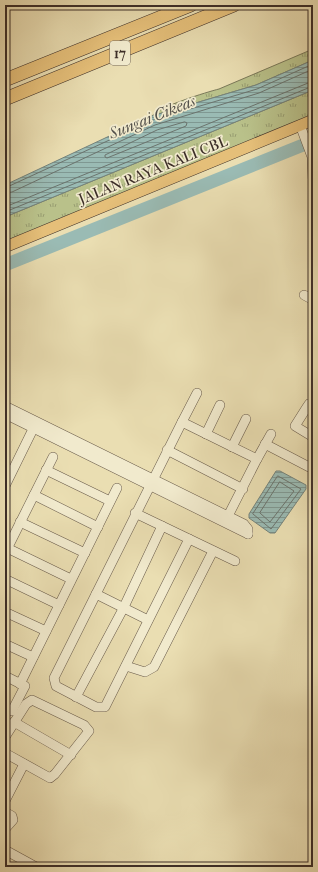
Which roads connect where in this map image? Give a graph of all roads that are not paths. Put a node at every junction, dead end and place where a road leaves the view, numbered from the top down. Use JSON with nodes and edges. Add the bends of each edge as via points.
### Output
{"nodes":[{"id":1,"x":191,"y":5,"type":"edge"},
{"id":2,"x":234,"y":5,"type":"edge"},
{"id":3,"x":5,"y":80,"type":"edge"},
{"id":4,"x":5,"y":99,"type":"edge"},
{"id":5,"x":313,"y":120,"type":"edge"},
{"id":6,"x":300,"y":126,"type":"junction"},
{"id":7,"x":313,"y":180,"type":"edge"},
{"id":8,"x":5,"y":247,"type":"edge"},
{"id":9,"x":304,"y":295,"type":"dead end"},
{"id":10,"x":313,"y":300,"type":"edge"},
{"id":11,"x":197,"y":392,"type":"dead end"},
{"id":12,"x":220,"y":405,"type":"dead end"},
{"id":13,"x":5,"y":406,"type":"edge"},
{"id":14,"x":313,"y":406,"type":"edge"},
{"id":15,"x":5,"y":414,"type":"edge"},
{"id":16,"x":246,"y":419,"type":"dead end"},
{"id":17,"x":182,"y":422,"type":"junction"},
{"id":18,"x":35,"y":425,"type":"junction"},
{"id":19,"x":206,"y":434,"type":"junction"},
{"id":20,"x":271,"y":434,"type":"dead end"},
{"id":21,"x":313,"y":437,"type":"edge"},
{"id":22,"x":265,"y":444,"type":"junction"},
{"id":23,"x":232,"y":447,"type":"junction"},
{"id":24,"x":167,"y":450,"type":"junction"},
{"id":25,"x":53,"y":457,"type":"dead end"},
{"id":26,"x":257,"y":459,"type":"junction"},
{"id":27,"x":313,"y":469,"type":"edge"},
{"id":28,"x":46,"y":470,"type":"junction"},
{"id":29,"x":151,"y":482,"type":"junction"},
{"id":30,"x":5,"y":486,"type":"edge"},
{"id":31,"x":117,"y":488,"type":"dead end"},
{"id":32,"x":243,"y":489,"type":"junction"},
{"id":33,"x":34,"y":494,"type":"junction"},
{"id":34,"x":110,"y":501,"type":"junction"},
{"id":35,"x":136,"y":513,"type":"junction"},
{"id":36,"x":228,"y":516,"type":"junction"},
{"id":37,"x":20,"y":522,"type":"junction"},
{"id":38,"x":162,"y":526,"type":"junction"},
{"id":39,"x":98,"y":527,"type":"junction"},
{"id":40,"x":189,"y":539,"type":"junction"},
{"id":41,"x":6,"y":549,"type":"edge"},
{"id":42,"x":213,"y":551,"type":"junction"},
{"id":43,"x":84,"y":553,"type":"junction"},
{"id":44,"x":235,"y":561,"type":"dead end"},
{"id":45,"x":5,"y":579,"type":"edge"},
{"id":46,"x":71,"y":579,"type":"junction"},
{"id":47,"x":96,"y":594,"type":"junction"},
{"id":48,"x":59,"y":605,"type":"junction"},
{"id":49,"x":123,"y":609,"type":"junction"},
{"id":50,"x":5,"y":612,"type":"edge"},
{"id":51,"x":148,"y":620,"type":"junction"},
{"id":52,"x":46,"y":631,"type":"junction"},
{"id":53,"x":5,"y":644,"type":"edge"},
{"id":54,"x":32,"y":657,"type":"junction"},
{"id":55,"x":126,"y":666,"type":"junction"},
{"id":56,"x":5,"y":676,"type":"edge"},
{"id":57,"x":20,"y":684,"type":"junction"},
{"id":58,"x":76,"y":697,"type":"junction"},
{"id":59,"x":5,"y":708,"type":"edge"},
{"id":60,"x":14,"y":722,"type":"junction"},
{"id":61,"x":6,"y":734,"type":"edge"},
{"id":62,"x":5,"y":753,"type":"edge"},
{"id":63,"x":71,"y":754,"type":"junction"},
{"id":64,"x":24,"y":764,"type":"junction"},
{"id":65,"x":5,"y":801,"type":"edge"},
{"id":66,"x":5,"y":812,"type":"edge"},
{"id":67,"x":5,"y":829,"type":"edge"},
{"id":68,"x":5,"y":850,"type":"edge"},
{"id":69,"x":36,"y":867,"type":"edge"}],
"edges":[{"from":1,"to":3,"type":"highway","number":"17"},
{"from":2,"to":4,"type":"highway","number":"17"},
{"from":5,"to":6,"type":"main road","name":"JALAN RAYA KALI CBL"},
{"from":6,"to":7,"type":"street","via":[[312,157]]},
{"from":6,"to":8,"type":"main road","name":"JALAN RAYA KALI CBL"},
{"from":9,"to":10,"type":"street"},
{"from":11,"to":17,"type":"street"},
{"from":12,"to":19,"type":"street"},
{"from":13,"to":18,"type":"street"},
{"from":14,"to":21,"type":"street","via":[[307,406],[295,426]]},
{"from":15,"to":18,"type":"street"},
{"from":16,"to":23,"type":"street"},
{"from":17,"to":19,"type":"street"},
{"from":17,"to":24,"type":"street"},
{"from":18,"to":29,"type":"street"},
{"from":18,"to":30,"type":"street"},
{"from":19,"to":23,"type":"street"},
{"from":20,"to":22,"type":"street"},
{"from":22,"to":26,"type":"street"},
{"from":22,"to":27,"type":"street"},
{"from":23,"to":26,"type":"street"},
{"from":24,"to":29,"type":"street"},
{"from":24,"to":32,"type":"street"},
{"from":25,"to":28,"type":"street"},
{"from":26,"to":32,"type":"street"},
{"from":28,"to":33,"type":"street"},
{"from":28,"to":34,"type":"street"},
{"from":29,"to":35,"type":"street"},
{"from":29,"to":36,"type":"street"},
{"from":29,"to":36,"type":"street","via":[[248,534],[244,524]]},
{"from":31,"to":34,"type":"street"},
{"from":32,"to":36,"type":"street"},
{"from":33,"to":37,"type":"street"},
{"from":33,"to":39,"type":"street"},
{"from":34,"to":39,"type":"street"},
{"from":35,"to":38,"type":"street"},
{"from":35,"to":47,"type":"street"},
{"from":37,"to":41,"type":"street"},
{"from":37,"to":43,"type":"street"},
{"from":38,"to":40,"type":"street"},
{"from":38,"to":49,"type":"street"},
{"from":39,"to":43,"type":"street"},
{"from":40,"to":42,"type":"street"},
{"from":40,"to":51,"type":"street"},
{"from":41,"to":46,"type":"street"},
{"from":42,"to":44,"type":"street"},
{"from":42,"to":55,"type":"street","via":[[154,667],[145,672]]},
{"from":43,"to":46,"type":"street"},
{"from":45,"to":48,"type":"street"},
{"from":46,"to":48,"type":"street"},
{"from":47,"to":49,"type":"street"},
{"from":47,"to":58,"type":"street","via":[[54,681],[58,688]]},
{"from":48,"to":52,"type":"street"},
{"from":49,"to":51,"type":"street"},
{"from":49,"to":58,"type":"street"},
{"from":50,"to":52,"type":"street"},
{"from":51,"to":55,"type":"street"},
{"from":52,"to":54,"type":"street"},
{"from":53,"to":54,"type":"street"},
{"from":54,"to":57,"type":"street"},
{"from":55,"to":58,"type":"street","via":[[105,707],[96,707]]},
{"from":56,"to":57,"type":"street"},
{"from":57,"to":59,"type":"street","via":[[25,686],[12,711]]},
{"from":60,"to":61,"type":"street"},
{"from":60,"to":63,"type":"street"},
{"from":60,"to":63,"type":"street","via":[[26,704],[32,700],[84,725],[89,728],[89,733]]},
{"from":62,"to":64,"type":"street"},
{"from":63,"to":64,"type":"street","via":[[50,778]]},
{"from":64,"to":65,"type":"street"},
{"from":66,"to":67,"type":"street","via":[[12,816],[13,820]]},
{"from":68,"to":69,"type":"street"}]}
